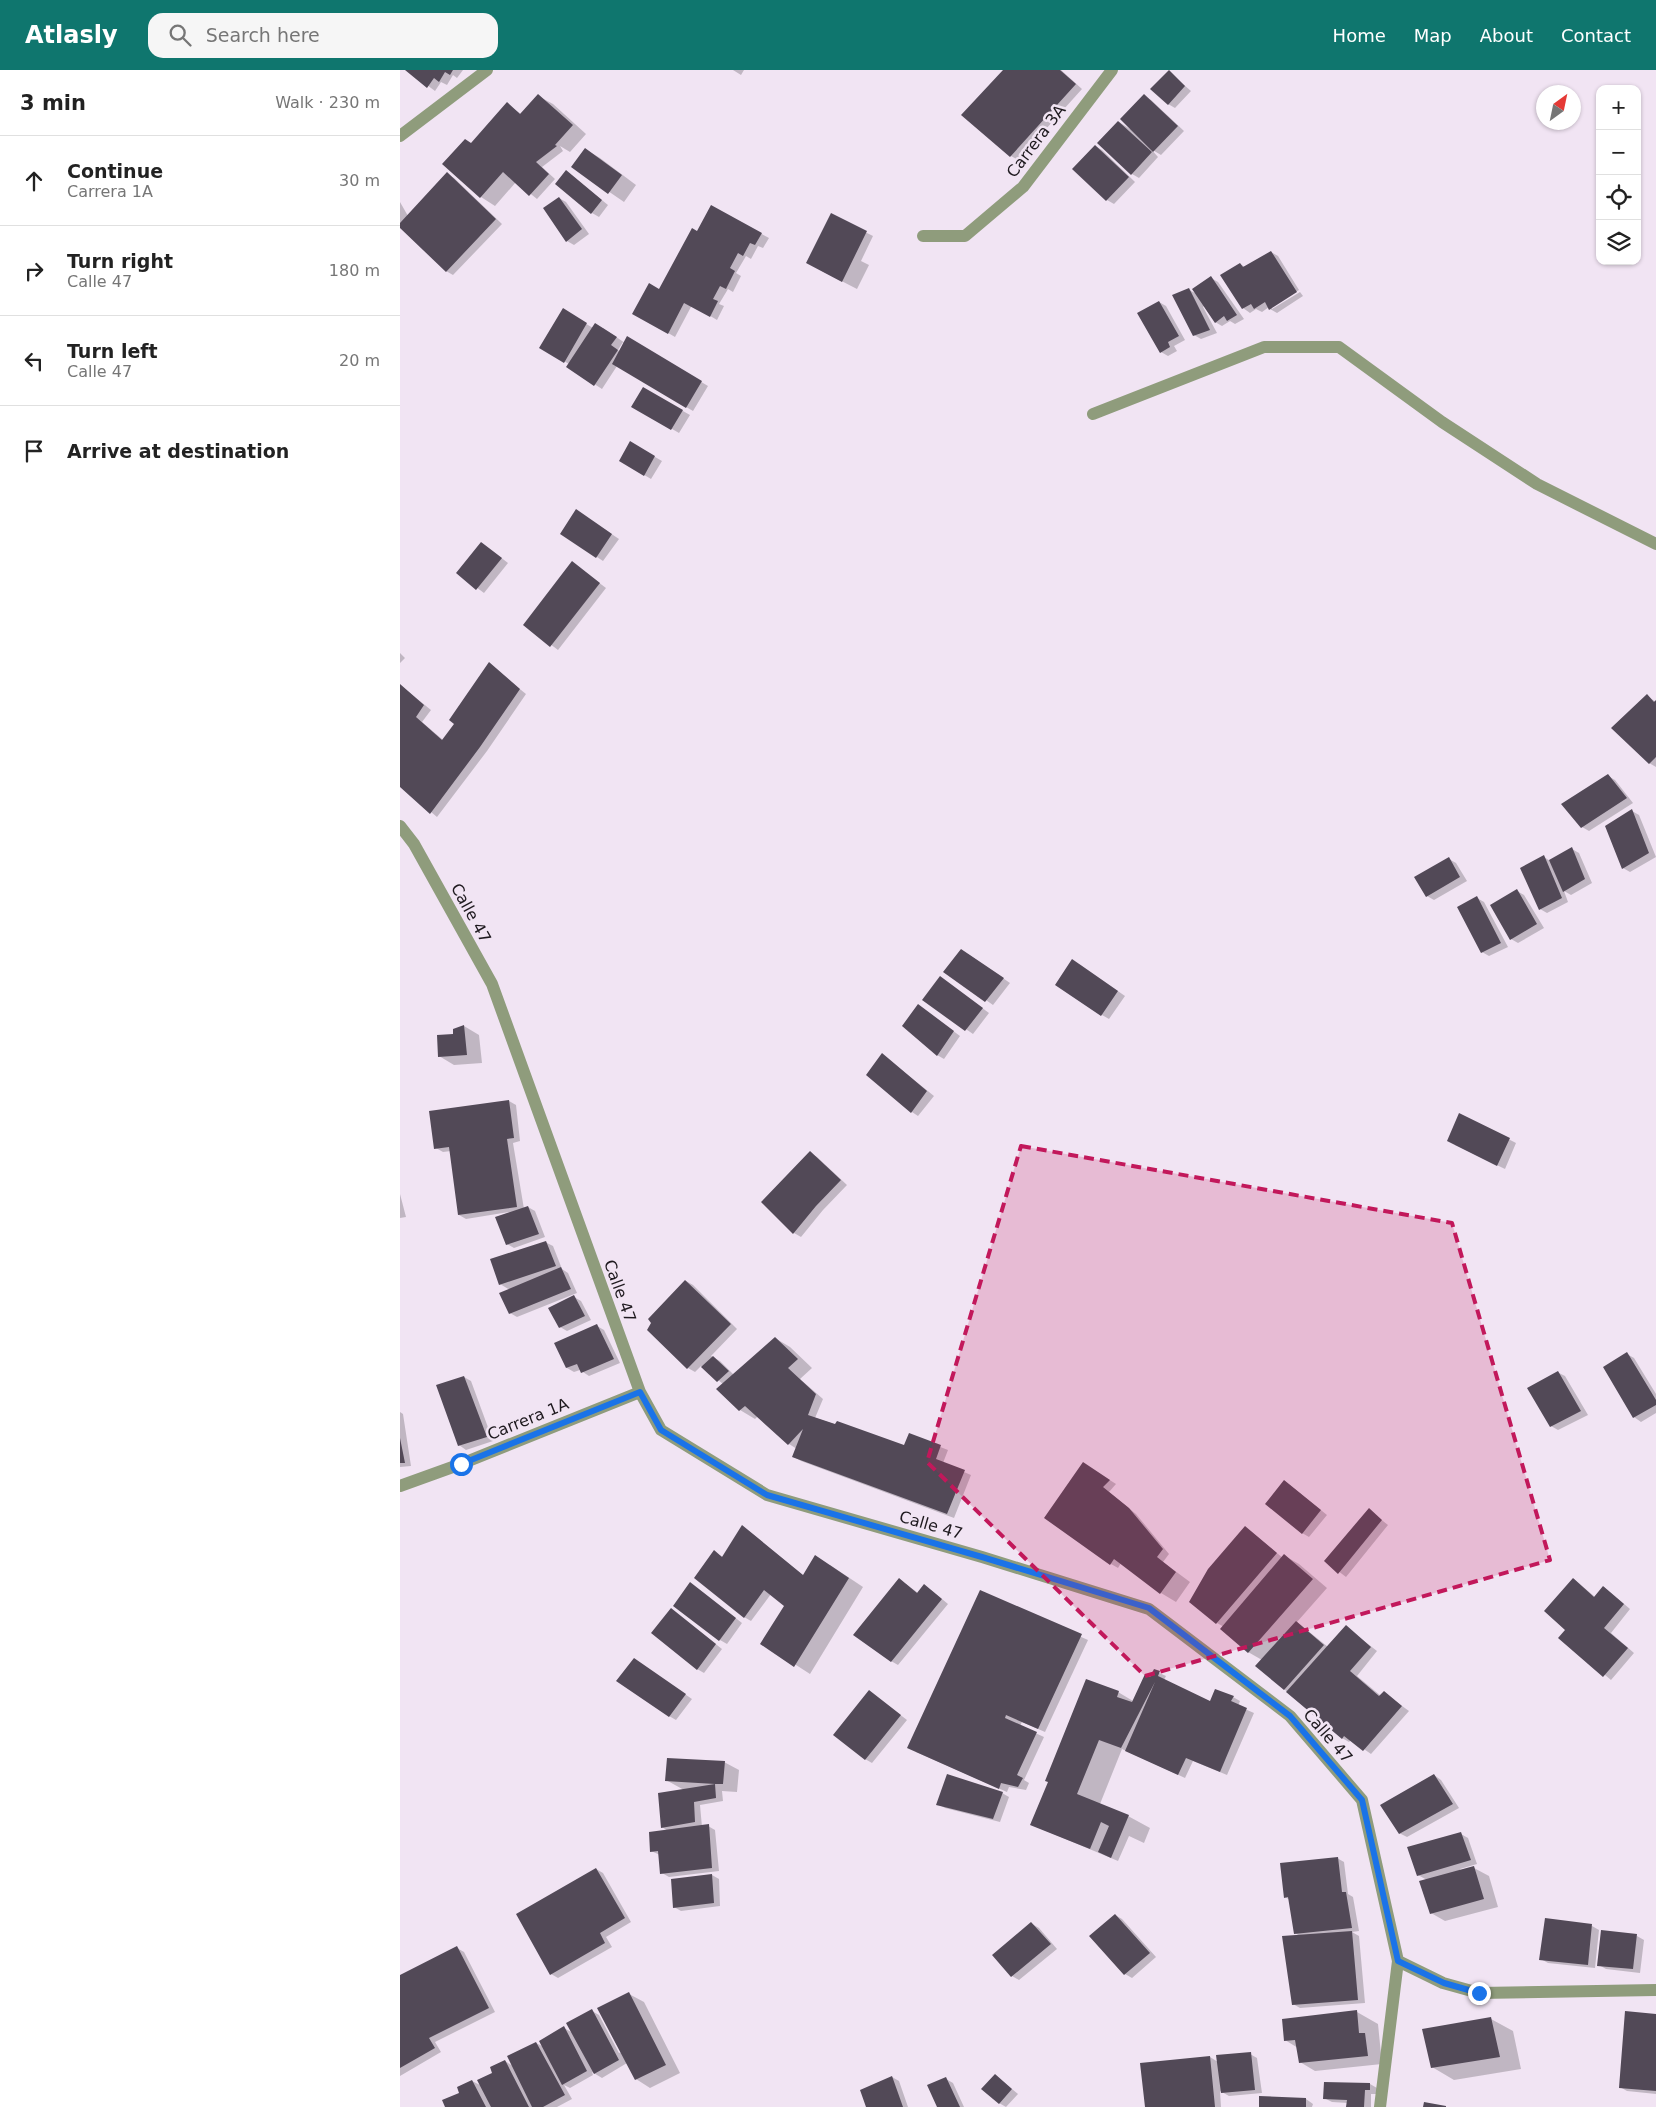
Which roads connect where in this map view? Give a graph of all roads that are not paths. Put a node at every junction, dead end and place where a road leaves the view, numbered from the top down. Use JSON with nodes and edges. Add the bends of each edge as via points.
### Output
{"nodes":[{"id":1,"x":487,"y":70,"type":"edge"},
{"id":2,"x":1112,"y":70,"type":"edge"},
{"id":3,"x":400,"y":136,"type":"edge"},
{"id":4,"x":923,"y":236,"type":"dead end"},
{"id":5,"x":1093,"y":414,"type":"dead end"},
{"id":6,"x":1656,"y":544,"type":"edge"},
{"id":7,"x":400,"y":826,"type":"edge"},
{"id":8,"x":640,"y":1392,"type":"junction"},
{"id":9,"x":400,"y":1486,"type":"edge"},
{"id":10,"x":1398,"y":1961,"type":"junction"},
{"id":11,"x":1656,"y":1990,"type":"edge"},
{"id":12,"x":1380,"y":2107,"type":"edge"}],
"edges":[{"from":1,"to":3,"type":"street"},
{"from":2,"to":4,"type":"street","name":"Carrera 3A","via":[[1023,187],[965,236]]},
{"from":5,"to":6,"type":"street","via":[[1264,348],[1338,347],[1442,422],[1537,484]]},
{"from":7,"to":8,"type":"street","name":"Calle 47","via":[[414,844],[492,984]]},
{"from":8,"to":9,"type":"street","name":"Carrera 1A"},
{"from":8,"to":10,"type":"street","name":"Calle 47","via":[[661,1430],[767,1495],[1149,1608],[1290,1716],[1362,1800]]},
{"from":10,"to":11,"type":"street","via":[[1444,1983],[1479,1993]]},
{"from":10,"to":12,"type":"street","name":"Calle 47"}]}
